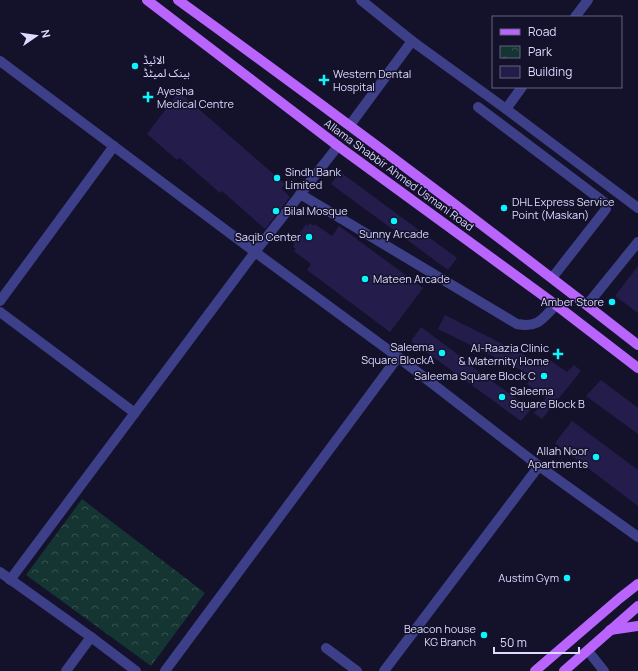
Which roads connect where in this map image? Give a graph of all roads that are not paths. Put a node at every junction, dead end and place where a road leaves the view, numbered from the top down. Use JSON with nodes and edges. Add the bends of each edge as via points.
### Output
{"nodes":[{"id":1,"x":147,"y":0,"type":"edge"},
{"id":2,"x":178,"y":0,"type":"edge"},
{"id":3,"x":588,"y":0,"type":"edge"},
{"id":4,"x":366,"y":2,"type":"edge"},
{"id":5,"x":576,"y":16,"type":"edge"},
{"id":6,"x":412,"y":41,"type":"junction"},
{"id":7,"x":0,"y":61,"type":"edge"},
{"id":8,"x":521,"y":88,"type":"edge"},
{"id":9,"x":478,"y":107,"type":"dead end"},
{"id":10,"x":506,"y":109,"type":"junction"},
{"id":11,"x":350,"y":125,"type":"junction"},
{"id":12,"x":114,"y":146,"type":"junction"},
{"id":13,"x":338,"y":146,"type":"junction"},
{"id":14,"x":300,"y":194,"type":"junction"},
{"id":15,"x":638,"y":208,"type":"edge"},
{"id":16,"x":637,"y":246,"type":"edge"},
{"id":17,"x":255,"y":252,"type":"junction"},
{"id":18,"x":552,"y":278,"type":"junction"},
{"id":19,"x":0,"y":301,"type":"edge"},
{"id":20,"x":556,"y":305,"type":"junction"},
{"id":21,"x":587,"y":305,"type":"junction"},
{"id":22,"x":0,"y":312,"type":"edge"},
{"id":23,"x":638,"y":345,"type":"edge"},
{"id":24,"x":398,"y":357,"type":"junction"},
{"id":25,"x":638,"y":368,"type":"edge"},
{"id":26,"x":135,"y":413,"type":"junction"},
{"id":27,"x":539,"y":466,"type":"junction"},
{"id":28,"x":638,"y":537,"type":"edge"},
{"id":29,"x":0,"y":572,"type":"edge"},
{"id":30,"x":10,"y":580,"type":"junction"},
{"id":31,"x":638,"y":584,"type":"edge"},
{"id":32,"x":638,"y":606,"type":"edge"},
{"id":33,"x":638,"y":626,"type":"edge"},
{"id":34,"x":610,"y":630,"type":"junction"},
{"id":35,"x":91,"y":637,"type":"junction"},
{"id":36,"x":326,"y":648,"type":"dead end"},
{"id":37,"x":588,"y":651,"type":"junction"},
{"id":38,"x":66,"y":671,"type":"edge"},
{"id":39,"x":136,"y":671,"type":"edge"},
{"id":40,"x":165,"y":671,"type":"edge"},
{"id":41,"x":357,"y":671,"type":"edge"},
{"id":42,"x":384,"y":671,"type":"edge"},
{"id":43,"x":535,"y":671,"type":"edge"},
{"id":44,"x":564,"y":671,"type":"edge"},
{"id":45,"x":604,"y":671,"type":"edge"}],
"edges":[{"from":1,"to":13,"type":"main road","name":"Allama Shabbir Ahmed Usmani Road"},
{"from":2,"to":11,"type":"main road","name":"Allama Shabbir Ahmed Usmani Road"},
{"from":3,"to":5,"type":"street"},
{"from":4,"to":6,"type":"street"},
{"from":6,"to":10,"type":"street"},
{"from":6,"to":11,"type":"street"},
{"from":7,"to":12,"type":"street"},
{"from":8,"to":10,"type":"street"},
{"from":9,"to":18,"type":"street","via":[[606,204],[606,209]]},
{"from":10,"to":15,"type":"street"},
{"from":11,"to":18,"type":"main road","name":"Allama Shabbir Ahmed Usmani Road"},
{"from":12,"to":17,"type":"street"},
{"from":12,"to":19,"type":"street"},
{"from":13,"to":14,"type":"street"},
{"from":13,"to":20,"type":"main road","name":"Allama Shabbir Ahmed Usmani Road"},
{"from":14,"to":17,"type":"street"},
{"from":14,"to":20,"type":"street","via":[[517,324],[528,326],[539,322]]},
{"from":16,"to":21,"type":"street"},
{"from":17,"to":24,"type":"street"},
{"from":17,"to":26,"type":"street"},
{"from":18,"to":21,"type":"main road","name":"Allama Shabbir Ahmed Usmani Road"},
{"from":20,"to":25,"type":"main road","name":"Allama Shabbir Ahmed Usmani Road"},
{"from":21,"to":23,"type":"main road","name":"Allama Shabbir Ahmed Usmani Road"},
{"from":22,"to":26,"type":"street"},
{"from":24,"to":27,"type":"street"},
{"from":24,"to":40,"type":"street"},
{"from":26,"to":30,"type":"street"},
{"from":27,"to":28,"type":"street"},
{"from":27,"to":42,"type":"street"},
{"from":29,"to":30,"type":"street"},
{"from":30,"to":35,"type":"street"},
{"from":31,"to":43,"type":"main road"},
{"from":32,"to":34,"type":"main road"},
{"from":33,"to":34,"type":"main road"},
{"from":34,"to":37,"type":"main road"},
{"from":35,"to":38,"type":"street"},
{"from":35,"to":39,"type":"street"},
{"from":36,"to":41,"type":"street"},
{"from":37,"to":44,"type":"main road"},
{"from":37,"to":45,"type":"street"}]}
